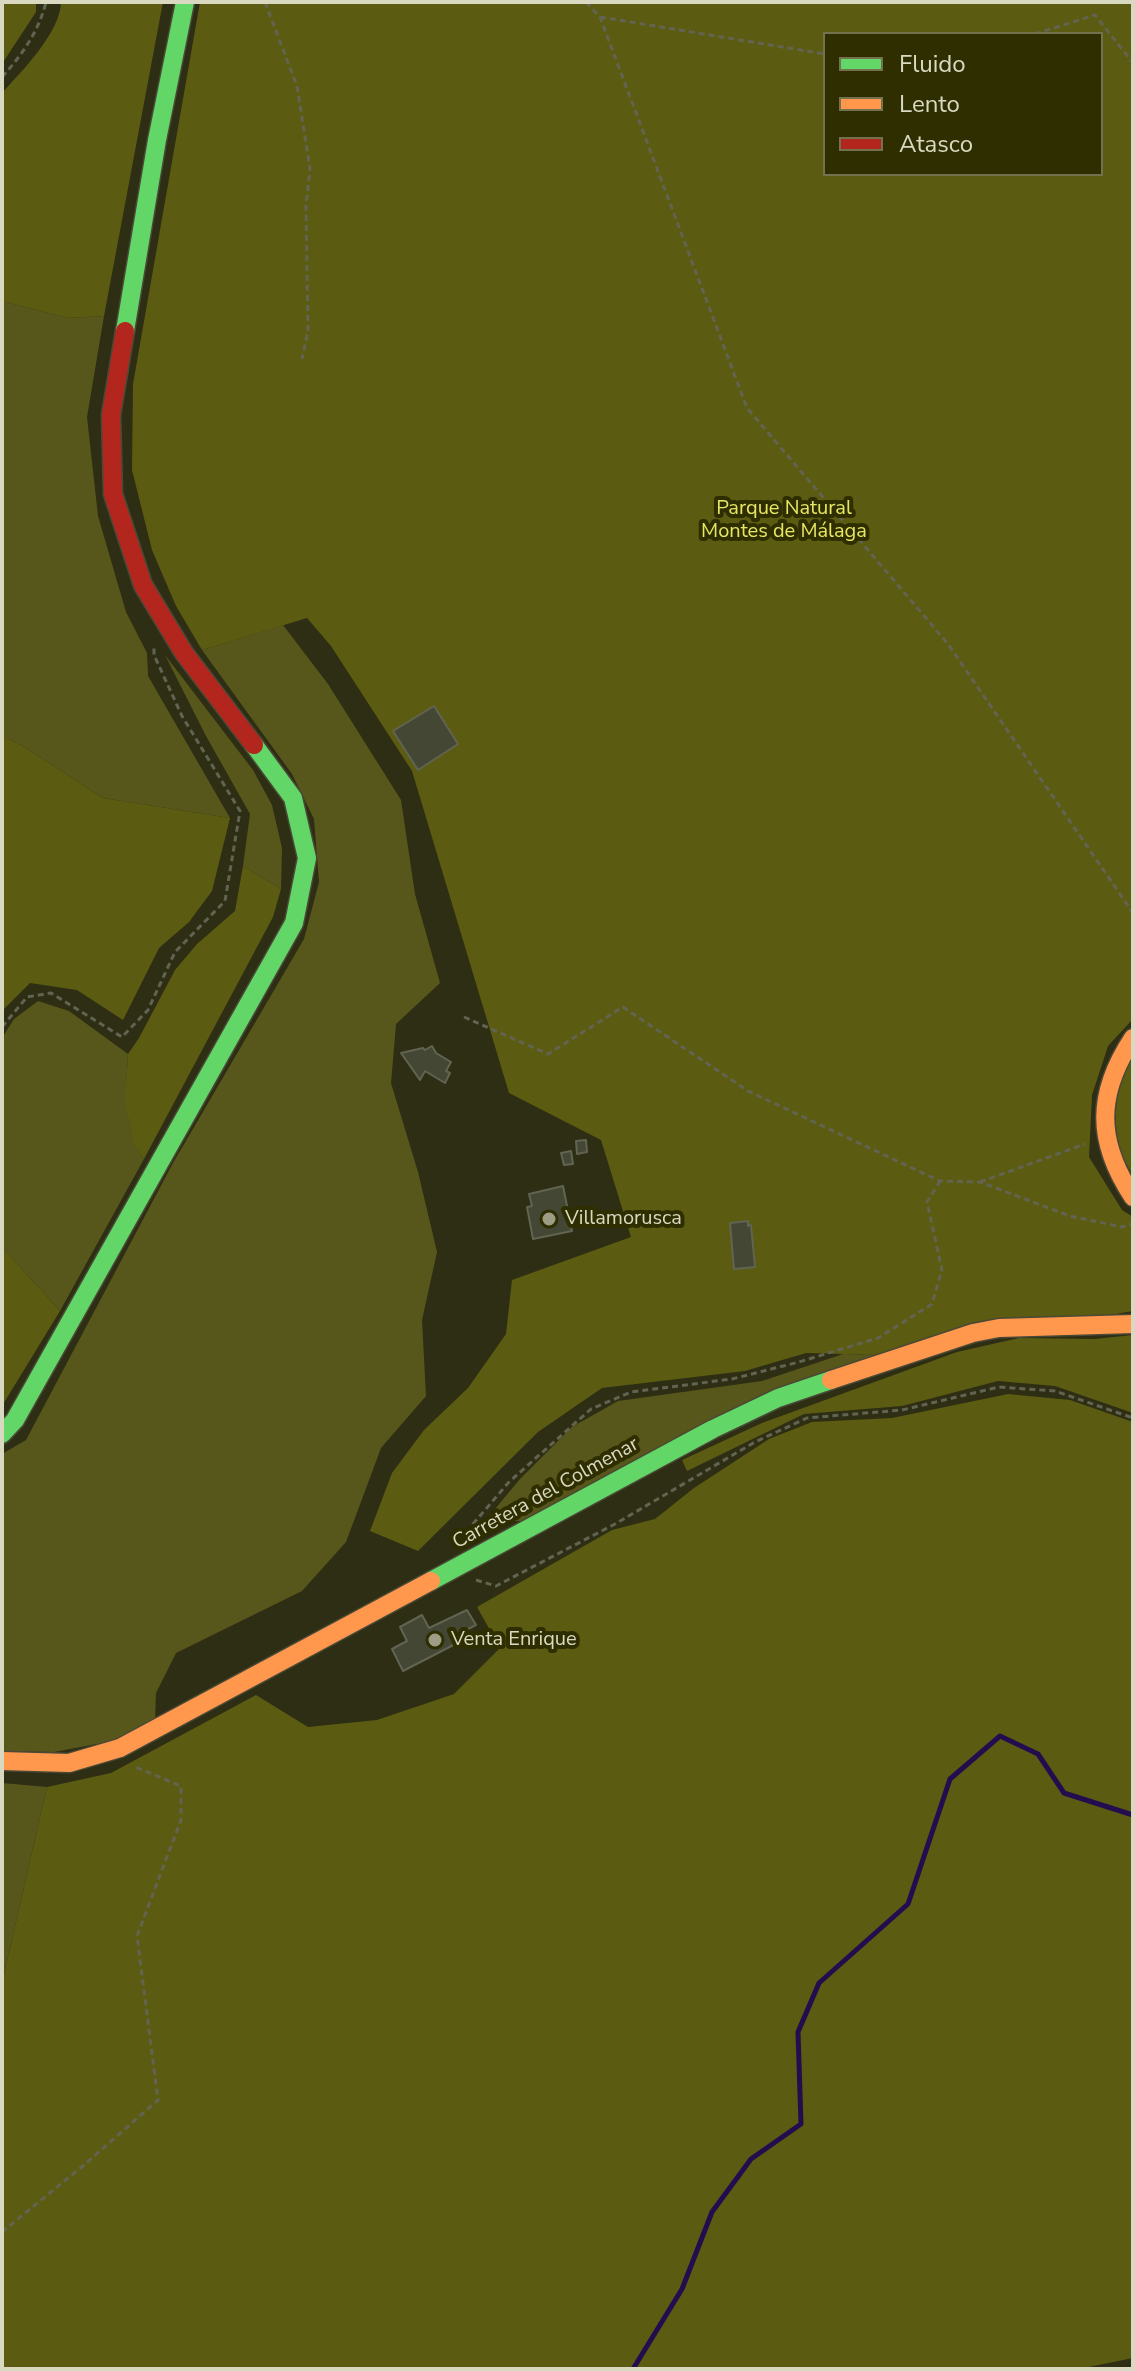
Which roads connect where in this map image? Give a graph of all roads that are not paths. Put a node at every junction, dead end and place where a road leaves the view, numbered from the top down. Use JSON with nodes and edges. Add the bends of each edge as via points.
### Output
{"nodes":[{"id":1,"x":185,"y":2,"type":"edge"},
{"id":2,"x":1133,"y":1038,"type":"edge"},
{"id":3,"x":1133,"y":1197,"type":"edge"},
{"id":4,"x":1133,"y":1324,"type":"edge"},
{"id":5,"x":2,"y":1434,"type":"edge"},
{"id":6,"x":2,"y":1761,"type":"edge"}],
"edges":[{"from":1,"to":5,"type":"main road","via":[[111,415],[113,494],[143,585],[184,653],[293,798],[307,858],[294,923],[23,1406]]},
{"from":2,"to":3,"type":"main road","via":[[1111,1076],[1104,1137],[1108,1156]]},
{"from":4,"to":6,"type":"main road","name":"Carretera del Colmenar","via":[[973,1333],[778,1398],[120,1748],[69,1763]]}]}
